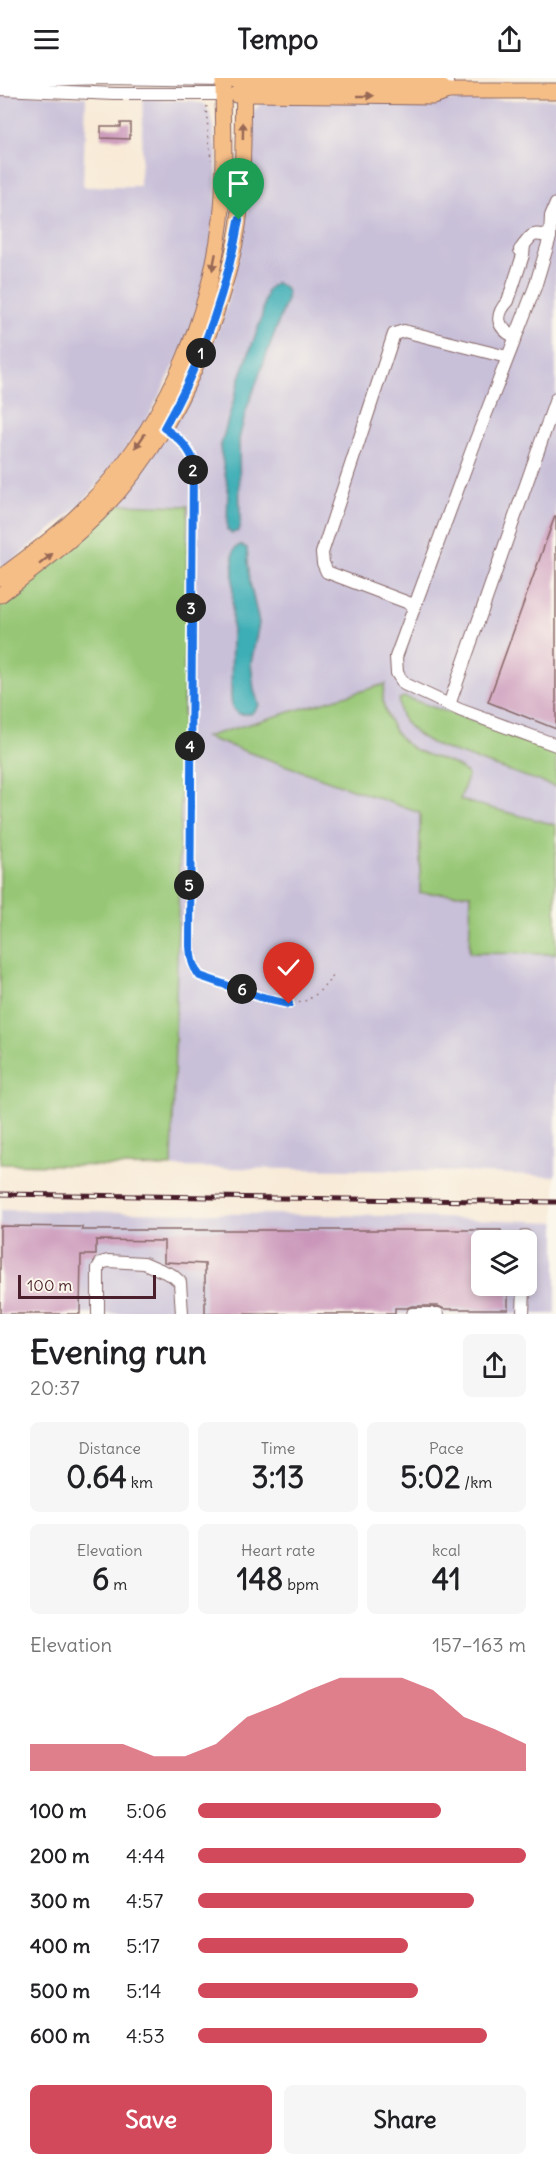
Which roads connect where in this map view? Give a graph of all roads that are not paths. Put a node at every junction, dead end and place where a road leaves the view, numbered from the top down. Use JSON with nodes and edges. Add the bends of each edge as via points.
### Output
{"nodes":[{"id":1,"x":0,"y":81,"type":"edge"},
{"id":2,"x":244,"y":84,"type":"edge"},
{"id":3,"x":447,"y":84,"type":"edge"},
{"id":4,"x":220,"y":87,"type":"edge"},
{"id":5,"x":0,"y":89,"type":"edge"},
{"id":6,"x":556,"y":91,"type":"edge"},
{"id":7,"x":556,"y":204,"type":"edge"},
{"id":8,"x":550,"y":237,"type":"junction"},
{"id":9,"x":515,"y":337,"type":"junction"},
{"id":10,"x":507,"y":357,"type":"junction"},
{"id":11,"x":556,"y":399,"type":"edge"},
{"id":12,"x":0,"y":578,"type":"edge"},
{"id":13,"x":0,"y":595,"type":"edge"},
{"id":14,"x":414,"y":605,"type":"junction"},
{"id":15,"x":449,"y":705,"type":"junction"},
{"id":16,"x":556,"y":745,"type":"edge"},
{"id":17,"x":524,"y":1296,"type":"edge"},
{"id":18,"x":98,"y":1314,"type":"edge"},
{"id":19,"x":182,"y":1314,"type":"edge"},
{"id":20,"x":412,"y":1314,"type":"edge"},
{"id":21,"x":438,"y":1314,"type":"edge"},
{"id":22,"x":524,"y":1314,"type":"edge"}],
"edges":[{"from":1,"to":4,"type":"street","via":[[106,78]]},
{"from":2,"to":3,"type":"main road","via":[[433,96]]},
{"from":2,"to":4,"type":"main road"},
{"from":13,"to":2,"type":"main road","one_way":true,"via":[[99,512],[146,458],[182,396],[226,282],[239,220]]},
{"from":3,"to":6,"type":"main road"},
{"from":4,"to":5,"type":"street","via":[[115,94]]},
{"from":4,"to":12,"type":"main road","one_way":true,"via":[[221,218],[202,310],[179,372],[149,426],[110,480],[66,526]]},
{"from":7,"to":8,"type":"street"},
{"from":8,"to":9,"type":"street"},
{"from":8,"to":9,"type":"street","via":[[536,233],[524,245],[499,323]]},
{"from":9,"to":10,"type":"street"},
{"from":10,"to":14,"type":"street"},
{"from":10,"to":14,"type":"street","via":[[404,331],[394,334],[322,553],[327,572]]},
{"from":11,"to":15,"type":"street"},
{"from":14,"to":15,"type":"street","via":[[396,657],[397,673],[404,684]]},
{"from":15,"to":16,"type":"street"},
{"from":17,"to":22,"type":"street"},
{"from":18,"to":19,"type":"street","via":[[98,1268],[108,1261],[144,1263],[172,1275],[180,1282]]},
{"from":20,"to":21,"type":"street"}]}
